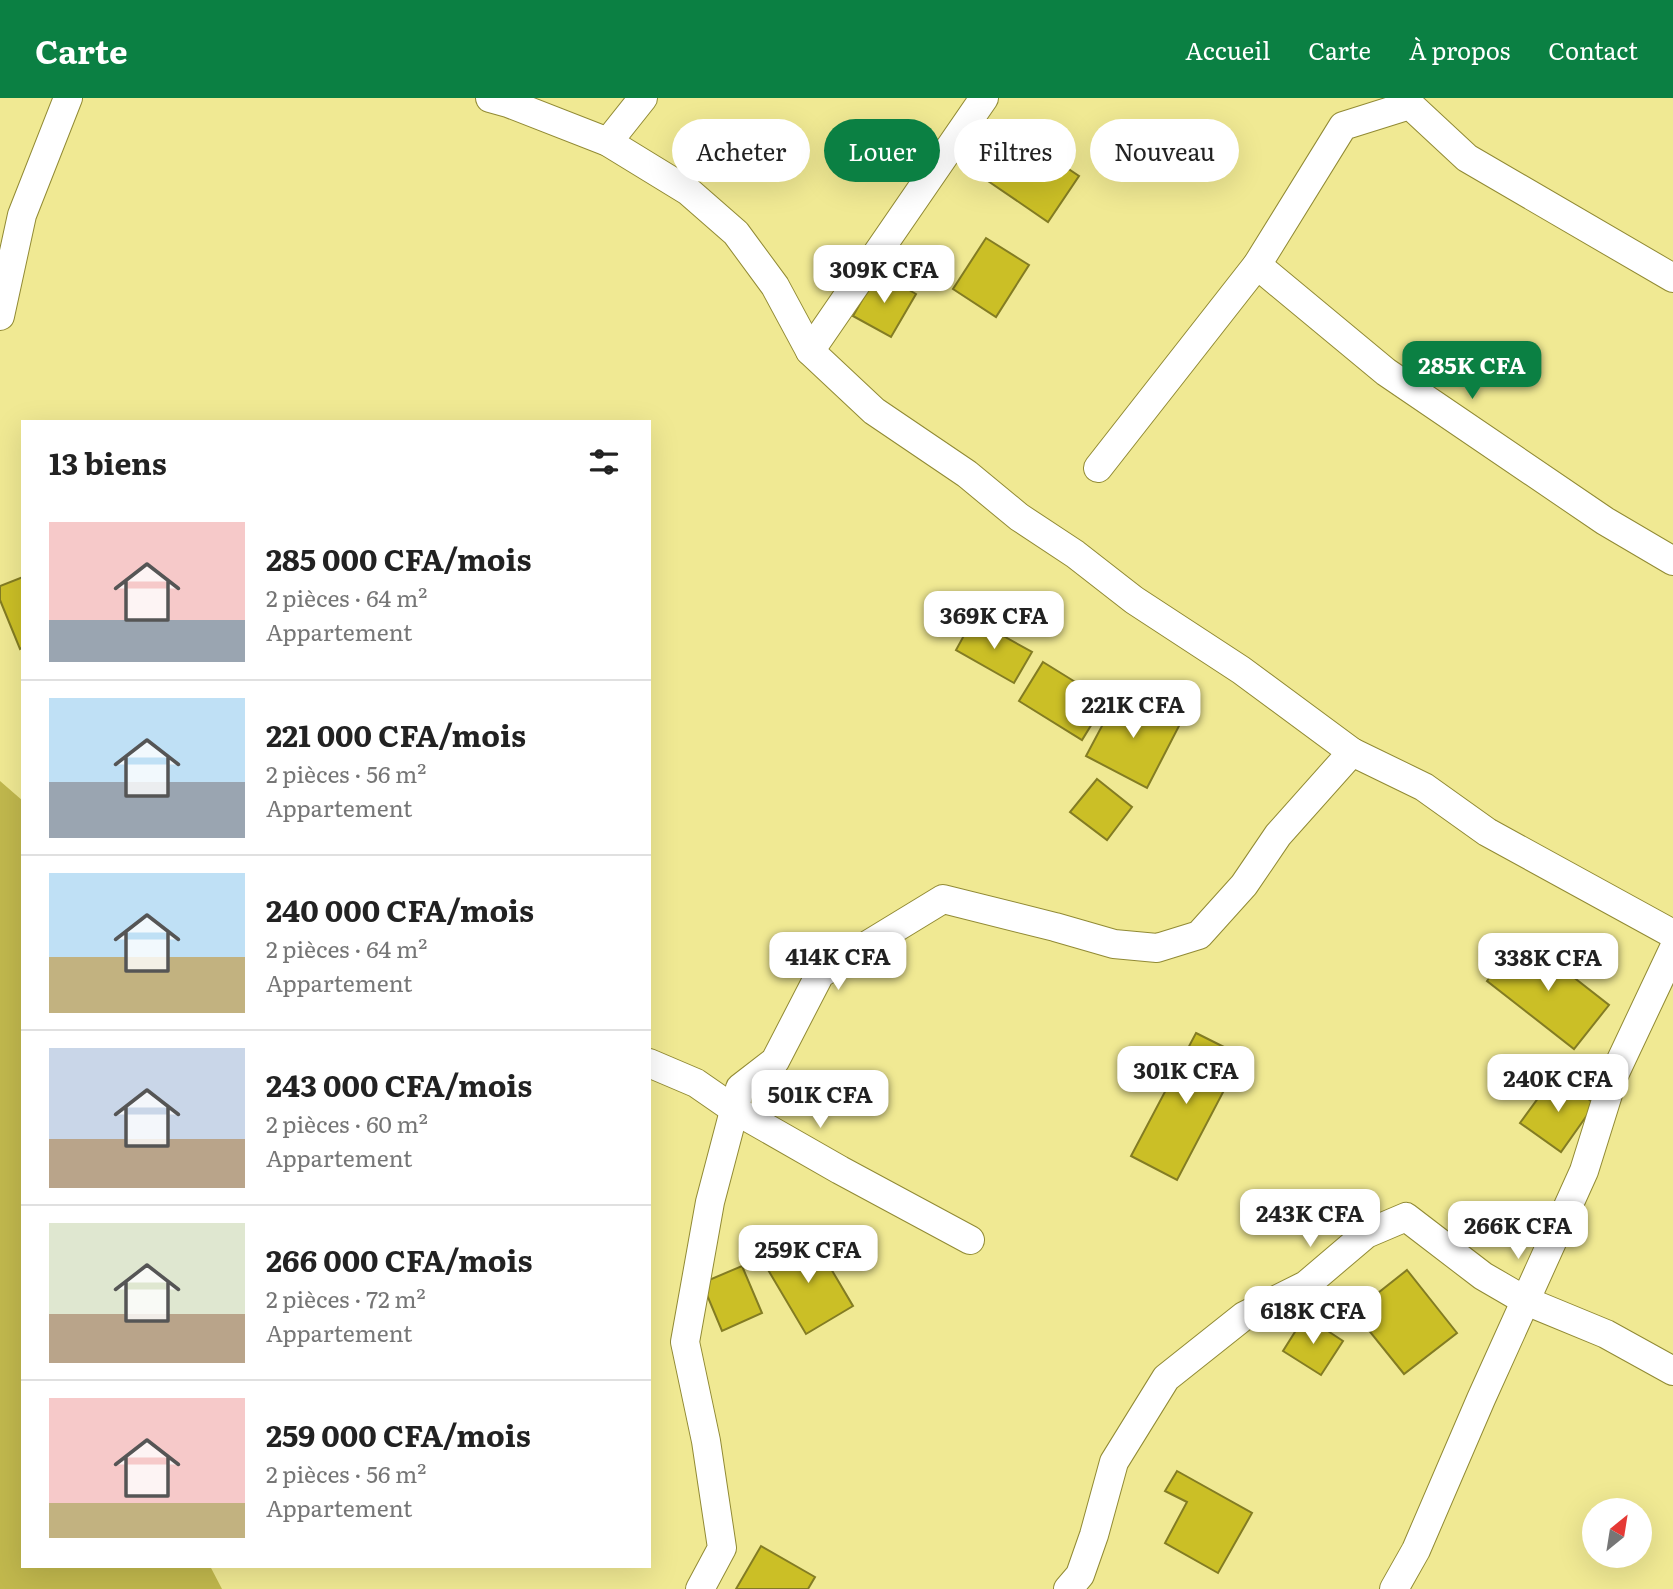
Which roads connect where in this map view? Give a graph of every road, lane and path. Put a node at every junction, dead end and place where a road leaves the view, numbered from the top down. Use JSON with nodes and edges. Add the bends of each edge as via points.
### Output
{"nodes":[{"id":1,"x":68,"y":98,"type":"edge"},
{"id":2,"x":490,"y":98,"type":"edge"},
{"id":3,"x":643,"y":98,"type":"edge"},
{"id":4,"x":984,"y":98,"type":"edge"},
{"id":5,"x":608,"y":142,"type":"junction"},
{"id":6,"x":1257,"y":265,"type":"junction"},
{"id":7,"x":1673,"y":278,"type":"edge"},
{"id":8,"x":0,"y":316,"type":"edge"},
{"id":9,"x":810,"y":351,"type":"junction"},
{"id":10,"x":1098,"y":468,"type":"dead end"},
{"id":11,"x":1673,"y":561,"type":"edge"},
{"id":12,"x":1352,"y":752,"type":"junction"},
{"id":13,"x":1673,"y":934,"type":"edge"},
{"id":14,"x":1673,"y":950,"type":"edge"},
{"id":15,"x":651,"y":1064,"type":"edge"},
{"id":16,"x":735,"y":1110,"type":"junction"},
{"id":17,"x":970,"y":1240,"type":"dead end"},
{"id":18,"x":1526,"y":1301,"type":"junction"},
{"id":19,"x":1673,"y":1371,"type":"edge"},
{"id":20,"x":700,"y":1589,"type":"edge"},
{"id":21,"x":1068,"y":1589,"type":"edge"},
{"id":22,"x":1394,"y":1589,"type":"edge"}],
"edges":[{"from":1,"to":8,"type":"street","via":[[22,215]]},
{"from":2,"to":5,"type":"street"},
{"from":3,"to":5,"type":"street"},
{"from":4,"to":9,"type":"street"},
{"from":5,"to":9,"type":"street","via":[[688,191],[736,233],[775,286]]},
{"from":6,"to":7,"type":"street","via":[[1343,126],[1410,105],[1467,158]]},
{"from":6,"to":10,"type":"street"},
{"from":6,"to":11,"type":"street","via":[[1386,372],[1605,521]]},
{"from":9,"to":12,"type":"street","via":[[874,411]]},
{"from":12,"to":13,"type":"street","via":[[1424,788],[1487,832]]},
{"from":12,"to":16,"type":"street","via":[[1278,835],[1244,885],[1199,936],[1157,948],[1114,944],[943,899],[820,974],[775,1061],[740,1088]]},
{"from":14,"to":18,"type":"street","via":[[1615,1075],[1584,1171]]},
{"from":15,"to":16,"type":"street","via":[[696,1083]]},
{"from":16,"to":17,"type":"street"},
{"from":16,"to":20,"type":"street","via":[[710,1202],[685,1342],[722,1548]]},
{"from":18,"to":19,"type":"street","via":[[1605,1334]]},
{"from":18,"to":21,"type":"street","via":[[1483,1276],[1406,1217],[1366,1234],[1306,1284],[1244,1316],[1166,1378],[1114,1462],[1080,1575]]},
{"from":18,"to":22,"type":"street","via":[[1416,1550]]}]}
